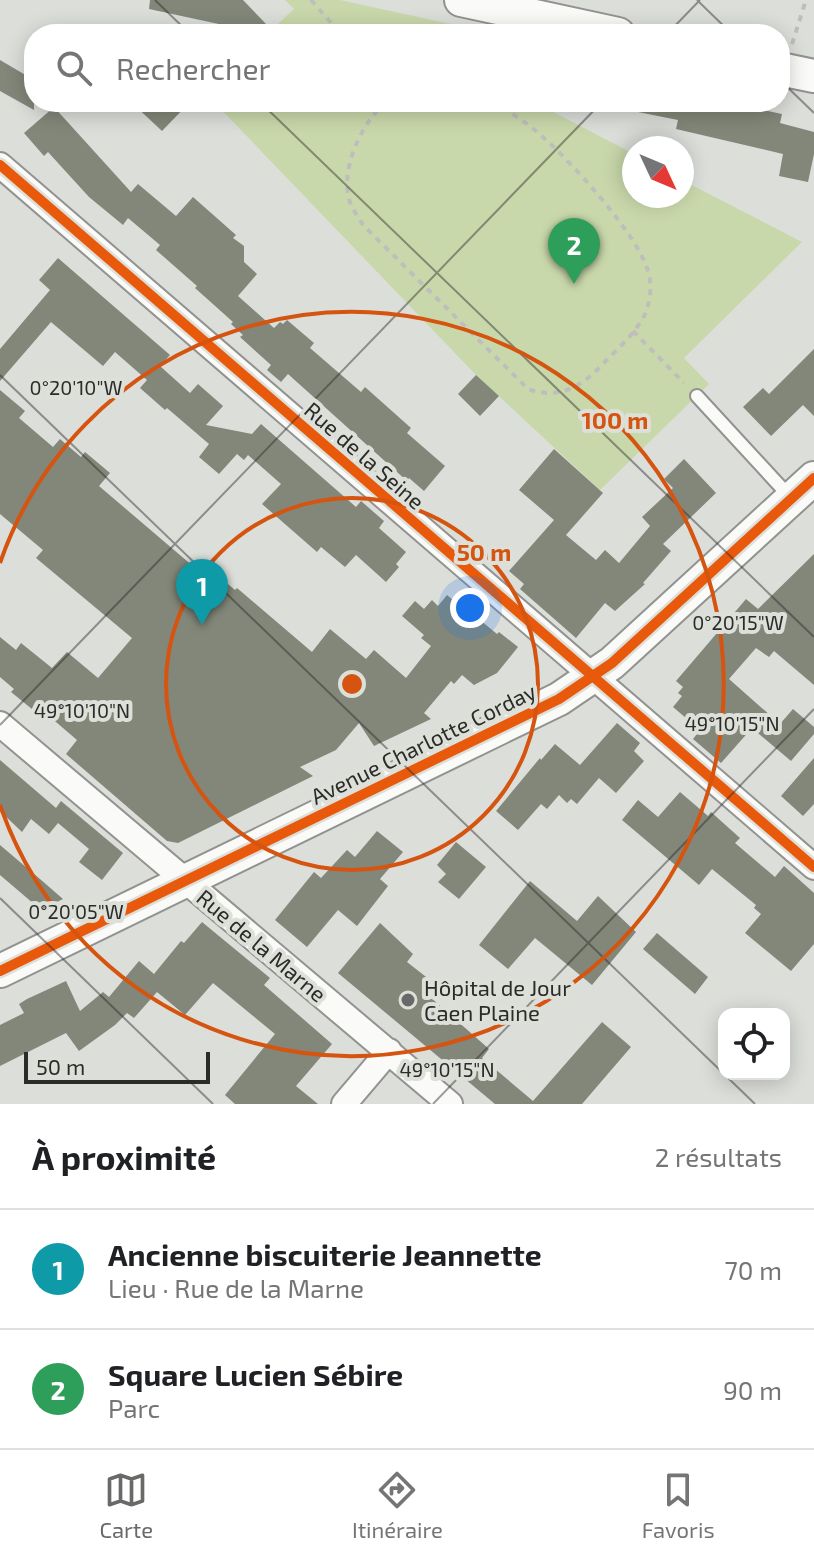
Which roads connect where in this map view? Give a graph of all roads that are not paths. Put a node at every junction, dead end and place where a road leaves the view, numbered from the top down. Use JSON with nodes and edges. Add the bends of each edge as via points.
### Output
{"nodes":[{"id":1,"x":461,"y":0,"type":"edge"},
{"id":2,"x":572,"y":24,"type":"edge"},
{"id":3,"x":790,"y":61,"type":"edge"},
{"id":4,"x":814,"y":76,"type":"edge"},
{"id":5,"x":0,"y":165,"type":"edge"},
{"id":6,"x":697,"y":396,"type":"road end"},
{"id":7,"x":803,"y":488,"type":"edge"},
{"id":8,"x":593,"y":678,"type":"junction"},
{"id":9,"x":0,"y":724,"type":"edge"},
{"id":10,"x":814,"y":867,"type":"edge"},
{"id":11,"x":185,"y":881,"type":"junction"},
{"id":12,"x":0,"y":971,"type":"edge"},
{"id":13,"x":389,"y":1051,"type":"junction"},
{"id":14,"x":344,"y":1104,"type":"edge"},
{"id":15,"x":450,"y":1104,"type":"edge"}],
"edges":[{"from":1,"to":2,"type":"street"},
{"from":3,"to":4,"type":"street"},
{"from":5,"to":8,"type":"street","name":"Rue de la Seine"},
{"from":6,"to":7,"type":"lane"},
{"from":7,"to":8,"type":"street","name":"Avenue Charlotte Corday"},
{"from":8,"to":10,"type":"street","name":"Rue de la Seine"},
{"from":8,"to":11,"type":"street","name":"Avenue Charlotte Corday"},
{"from":9,"to":11,"type":"street","name":"Rue de la Marne"},
{"from":11,"to":12,"type":"street","name":"Avenue Charlotte Corday"},
{"from":11,"to":13,"type":"street","name":"Rue de la Marne"},
{"from":13,"to":14,"type":"street"},
{"from":13,"to":15,"type":"street","name":"Rue de la Marne"}]}
